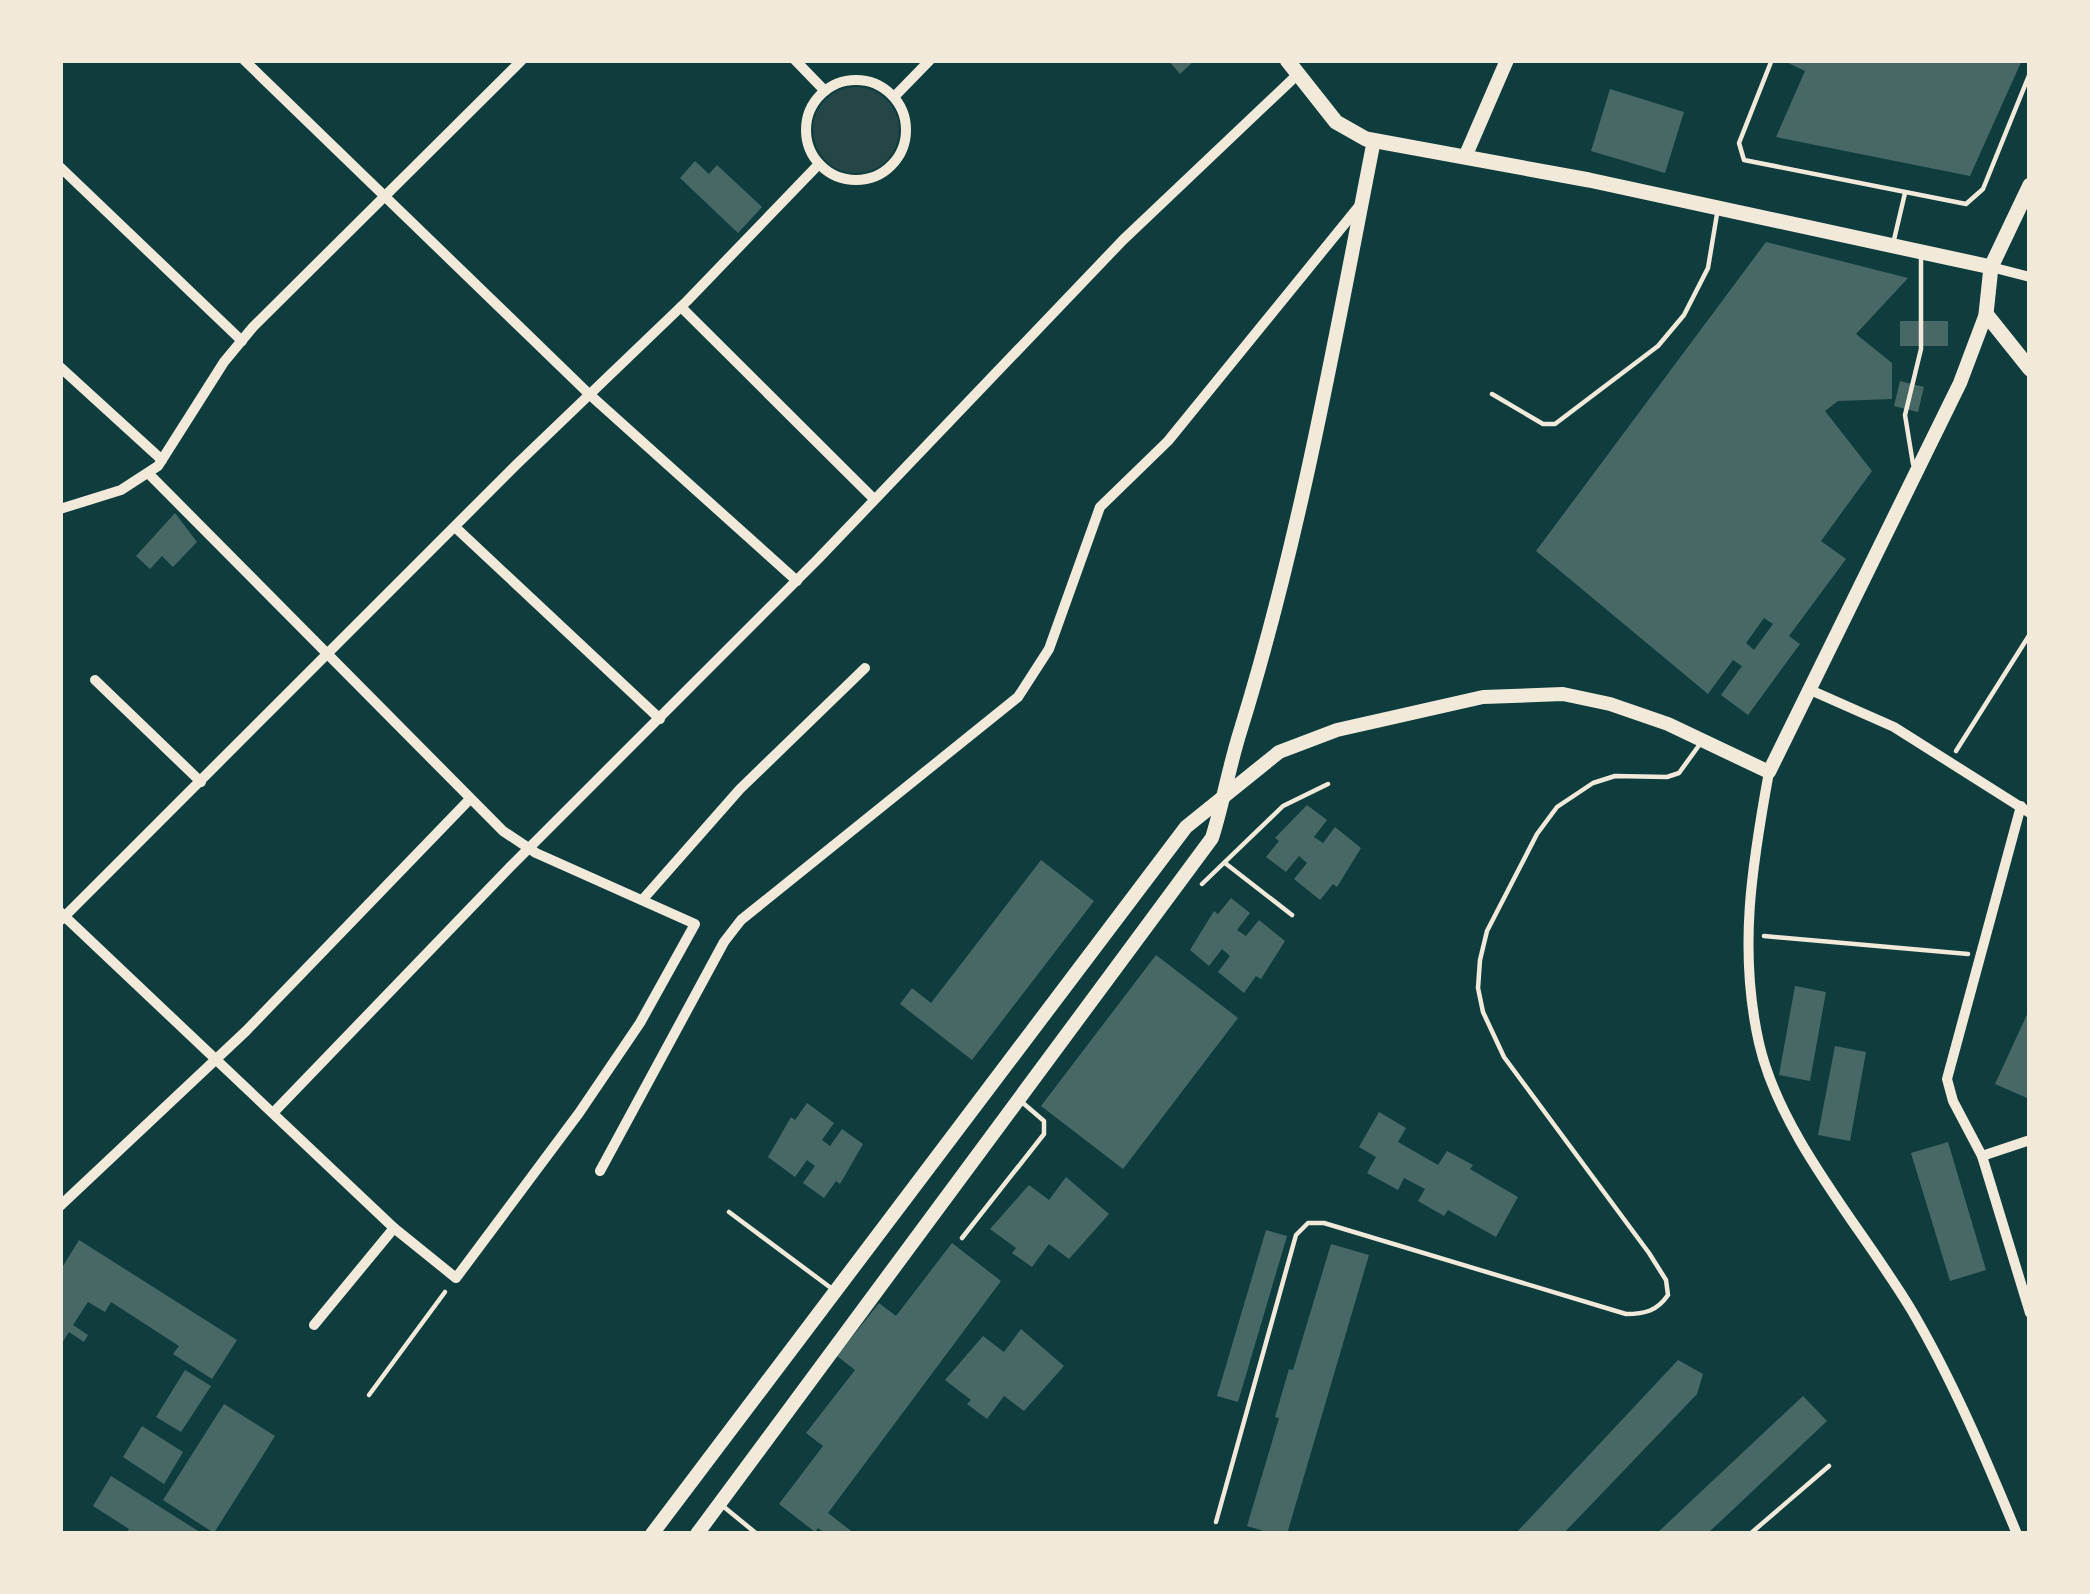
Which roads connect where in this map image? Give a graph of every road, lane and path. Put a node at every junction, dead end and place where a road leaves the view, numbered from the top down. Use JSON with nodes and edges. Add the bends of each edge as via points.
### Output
{"nodes":[{"id":1,"x":244,"y":60,"type":"edge"},
{"id":2,"x":522,"y":60,"type":"edge"},
{"id":3,"x":795,"y":60,"type":"edge"},
{"id":4,"x":930,"y":60,"type":"edge"},
{"id":5,"x":1287,"y":60,"type":"edge"},
{"id":6,"x":1507,"y":60,"type":"edge"},
{"id":7,"x":1771,"y":62,"type":"edge"},
{"id":8,"x":2030,"y":73,"type":"edge"},
{"id":9,"x":1298,"y":74,"type":"junction"},
{"id":10,"x":825,"y":91,"type":"junction"},
{"id":11,"x":894,"y":97,"type":"junction"},
{"id":12,"x":1374,"y":140,"type":"junction"},
{"id":13,"x":1465,"y":157,"type":"junction"},
{"id":14,"x":819,"y":164,"type":"junction"},
{"id":15,"x":60,"y":167,"type":"edge"},
{"id":16,"x":2030,"y":185,"type":"edge"},
{"id":17,"x":1905,"y":193,"type":"junction"},
{"id":18,"x":385,"y":197,"type":"junction"},
{"id":19,"x":1362,"y":203,"type":"junction"},
{"id":20,"x":1718,"y":206,"type":"junction"},
{"id":21,"x":1893,"y":244,"type":"junction"},
{"id":22,"x":1922,"y":250,"type":"junction"},
{"id":23,"x":1991,"y":267,"type":"junction"},
{"id":24,"x":2030,"y":277,"type":"edge"},
{"id":25,"x":681,"y":307,"type":"junction"},
{"id":26,"x":1985,"y":314,"type":"junction"},
{"id":27,"x":242,"y":340,"type":"junction"},
{"id":28,"x":60,"y":367,"type":"edge"},
{"id":29,"x":2030,"y":369,"type":"edge"},
{"id":30,"x":590,"y":394,"type":"junction"},
{"id":31,"x":1492,"y":394,"type":"dead end"},
{"id":32,"x":162,"y":460,"type":"junction"},
{"id":33,"x":148,"y":474,"type":"junction"},
{"id":34,"x":1915,"y":474,"type":"junction"},
{"id":35,"x":874,"y":499,"type":"junction"},
{"id":36,"x":60,"y":509,"type":"edge"},
{"id":37,"x":455,"y":527,"type":"junction"},
{"id":38,"x":797,"y":581,"type":"junction"},
{"id":39,"x":2030,"y":634,"type":"edge"},
{"id":40,"x":328,"y":653,"type":"junction"},
{"id":41,"x":865,"y":668,"type":"dead end"},
{"id":42,"x":95,"y":680,"type":"dead end"},
{"id":43,"x":1808,"y":688,"type":"junction"},
{"id":44,"x":660,"y":719,"type":"junction"},
{"id":45,"x":1702,"y":741,"type":"junction"},
{"id":46,"x":1950,"y":761,"type":"junction"},
{"id":47,"x":1769,"y":772,"type":"junction"},
{"id":48,"x":201,"y":782,"type":"junction"},
{"id":49,"x":1328,"y":784,"type":"dead end"},
{"id":50,"x":1225,"y":798,"type":"junction"},
{"id":51,"x":469,"y":800,"type":"junction"},
{"id":52,"x":2025,"y":810,"type":"edge"},
{"id":53,"x":529,"y":849,"type":"junction"},
{"id":54,"x":1223,"y":862,"type":"junction"},
{"id":55,"x":1192,"y":894,"type":"dead end"},
{"id":56,"x":644,"y":898,"type":"junction"},
{"id":57,"x":1292,"y":915,"type":"dead end"},
{"id":58,"x":62,"y":916,"type":"edge"},
{"id":59,"x":1746,"y":935,"type":"junction"},
{"id":60,"x":1979,"y":955,"type":"junction"},
{"id":61,"x":217,"y":1059,"type":"junction"},
{"id":62,"x":1018,"y":1099,"type":"junction"},
{"id":63,"x":274,"y":1112,"type":"junction"},
{"id":64,"x":2030,"y":1140,"type":"edge"},
{"id":65,"x":1982,"y":1156,"type":"junction"},
{"id":66,"x":600,"y":1171,"type":"dead end"},
{"id":67,"x":60,"y":1206,"type":"edge"},
{"id":68,"x":729,"y":1212,"type":"dead end"},
{"id":69,"x":394,"y":1228,"type":"junction"},
{"id":70,"x":962,"y":1238,"type":"dead end"},
{"id":71,"x":456,"y":1278,"type":"junction"},
{"id":72,"x":836,"y":1292,"type":"junction"},
{"id":73,"x":2030,"y":1313,"type":"edge"},
{"id":74,"x":314,"y":1325,"type":"dead end"},
{"id":75,"x":369,"y":1396,"type":"dead end"},
{"id":76,"x":1829,"y":1466,"type":"dead end"},
{"id":77,"x":721,"y":1504,"type":"junction"},
{"id":78,"x":1216,"y":1522,"type":"dead end"},
{"id":79,"x":652,"y":1534,"type":"edge"},
{"id":80,"x":697,"y":1534,"type":"edge"},
{"id":81,"x":757,"y":1534,"type":"edge"},
{"id":82,"x":1750,"y":1534,"type":"edge"},
{"id":83,"x":2017,"y":1534,"type":"edge"}],
"edges":[{"from":1,"to":18,"type":"street"},
{"from":2,"to":18,"type":"street"},
{"from":3,"to":10,"type":"street"},
{"from":4,"to":11,"type":"street"},
{"from":5,"to":9,"type":"main road"},
{"from":6,"to":13,"type":"street"},
{"from":7,"to":17,"type":"lane","via":[[1739,143],[1744,160]]},
{"from":8,"to":17,"type":"lane","via":[[1975,199]]},
{"from":9,"to":12,"type":"main road","via":[[1336,122]]},
{"from":9,"to":35,"type":"street","via":[[1123,240]]},
{"from":10,"to":11,"type":"street","via":[[855,80]]},
{"from":10,"to":14,"type":"street","via":[[806,131]]},
{"from":11,"to":14,"type":"street","via":[[906,130],[892,165],[856,181]]},
{"from":12,"to":13,"type":"main road"},
{"from":12,"to":19,"type":"street"},
{"from":13,"to":20,"type":"main road"},
{"from":14,"to":25,"type":"street"},
{"from":15,"to":27,"type":"street"},
{"from":16,"to":23,"type":"main road"},
{"from":17,"to":21,"type":"lane"},
{"from":18,"to":27,"type":"street"},
{"from":18,"to":30,"type":"street"},
{"from":19,"to":50,"type":"street","via":[[1272,632]]},
{"from":19,"to":66,"type":"street","via":[[1168,441],[1100,507],[1049,650],[1018,697],[741,920]]},
{"from":20,"to":21,"type":"main road"},
{"from":20,"to":31,"type":"lane","via":[[1708,268],[1658,346],[1555,424]]},
{"from":21,"to":22,"type":"main road"},
{"from":22,"to":23,"type":"main road"},
{"from":22,"to":34,"type":"lane","via":[[1921,349],[1905,416]]},
{"from":23,"to":24,"type":"street"},
{"from":23,"to":26,"type":"main road"},
{"from":25,"to":30,"type":"street"},
{"from":25,"to":35,"type":"street"},
{"from":26,"to":29,"type":"main road"},
{"from":26,"to":34,"type":"street"},
{"from":27,"to":32,"type":"street"},
{"from":28,"to":32,"type":"street"},
{"from":30,"to":37,"type":"street"},
{"from":30,"to":38,"type":"street"},
{"from":32,"to":33,"type":"street"},
{"from":33,"to":36,"type":"street"},
{"from":33,"to":40,"type":"street"},
{"from":34,"to":43,"type":"street"},
{"from":35,"to":38,"type":"street"},
{"from":37,"to":40,"type":"street"},
{"from":37,"to":44,"type":"street"},
{"from":38,"to":44,"type":"street"},
{"from":39,"to":46,"type":"path"},
{"from":40,"to":48,"type":"street"},
{"from":40,"to":51,"type":"street"},
{"from":41,"to":56,"type":"street","via":[[740,789]]},
{"from":42,"to":48,"type":"street"},
{"from":43,"to":46,"type":"street"},
{"from":43,"to":47,"type":"street"},
{"from":44,"to":53,"type":"street"},
{"from":45,"to":47,"type":"street"},
{"from":45,"to":50,"type":"street","via":[[1563,694],[1483,697],[1337,730],[1279,752]]},
{"from":45,"to":78,"type":"lane","via":[[1678,773],[1616,776],[1557,808],[1487,931],[1478,988],[1504,1058],[1649,1253],[1668,1295],[1660,1307],[1626,1314],[1308,1223],[1296,1235]]},
{"from":46,"to":52,"type":"street"},
{"from":47,"to":59,"type":"street"},
{"from":48,"to":58,"type":"street"},
{"from":49,"to":54,"type":"path","via":[[1283,806]]},
{"from":50,"to":62,"type":"street","via":[[1212,838]]},
{"from":50,"to":72,"type":"street","via":[[1186,827]]},
{"from":51,"to":53,"type":"street"},
{"from":51,"to":61,"type":"street"},
{"from":52,"to":60,"type":"street"},
{"from":53,"to":56,"type":"street"},
{"from":53,"to":63,"type":"street"},
{"from":54,"to":55,"type":"path"},
{"from":54,"to":57,"type":"path"},
{"from":56,"to":71,"type":"street","via":[[695,924],[640,1023]]},
{"from":58,"to":61,"type":"street"},
{"from":59,"to":60,"type":"path"},
{"from":59,"to":83,"type":"street","via":[[1749,991],[1778,1104],[1913,1312]]},
{"from":60,"to":65,"type":"street","via":[[1947,1079]]},
{"from":61,"to":63,"type":"street"},
{"from":61,"to":67,"type":"street"},
{"from":62,"to":70,"type":"lane","via":[[1044,1121],[1044,1134]]},
{"from":62,"to":77,"type":"street"},
{"from":63,"to":69,"type":"street"},
{"from":64,"to":65,"type":"street"},
{"from":65,"to":73,"type":"street"},
{"from":68,"to":72,"type":"lane"},
{"from":69,"to":71,"type":"street"},
{"from":69,"to":74,"type":"street"},
{"from":71,"to":75,"type":"path"},
{"from":72,"to":79,"type":"street"},
{"from":76,"to":82,"type":"lane"},
{"from":77,"to":80,"type":"street"},
{"from":77,"to":81,"type":"lane"}]}
